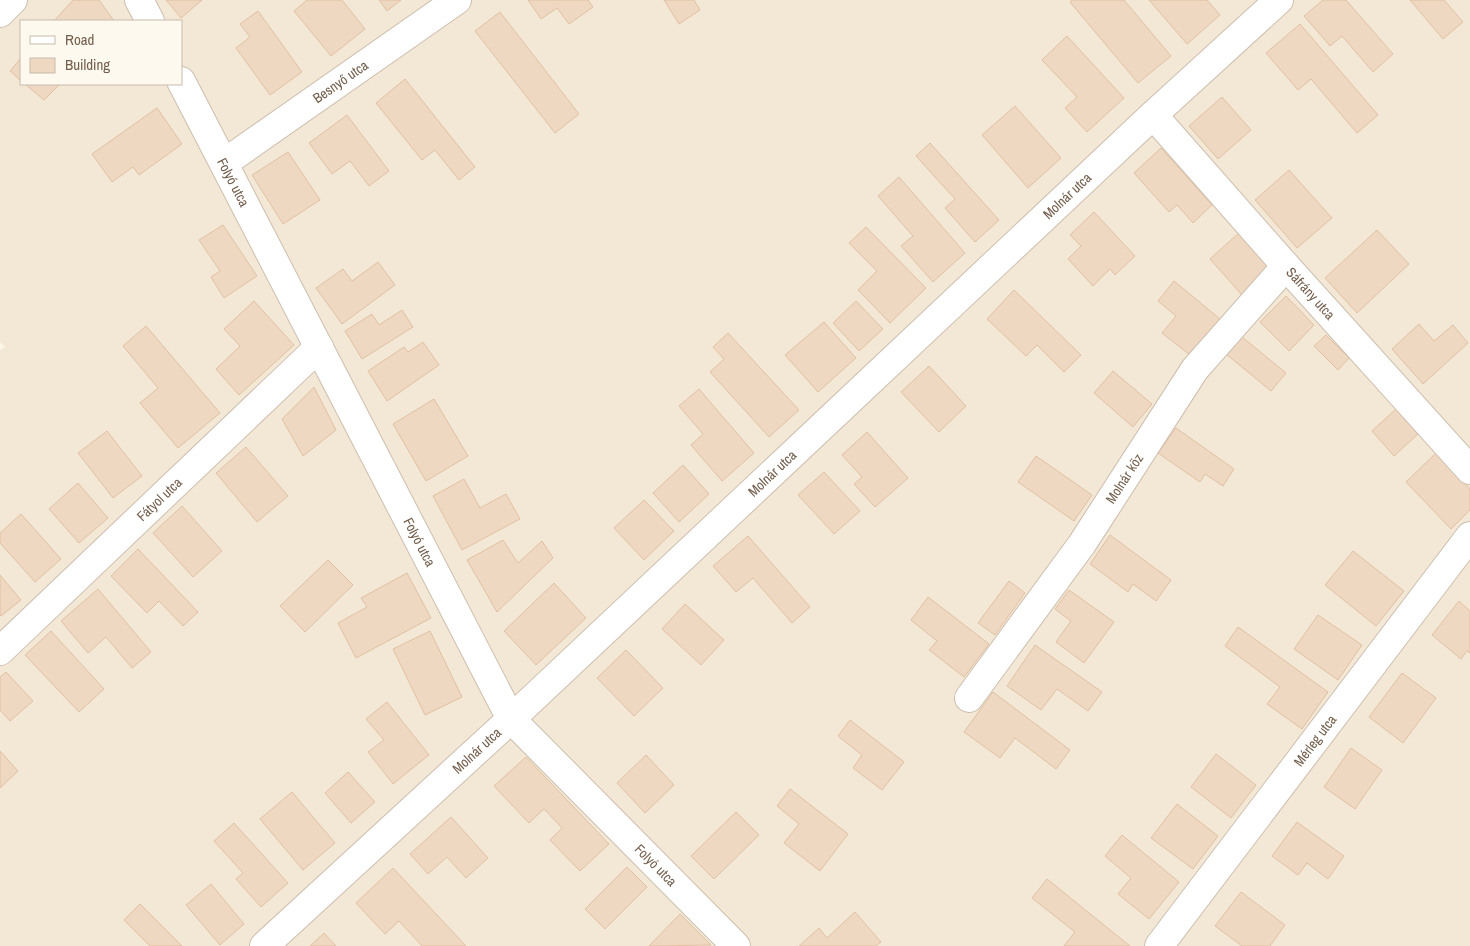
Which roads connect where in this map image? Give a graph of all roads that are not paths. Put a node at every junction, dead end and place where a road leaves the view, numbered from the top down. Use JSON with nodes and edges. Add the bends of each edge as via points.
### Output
{"nodes":[{"id":1,"x":13,"y":0,"type":"edge"},
{"id":2,"x":139,"y":0,"type":"edge"},
{"id":3,"x":457,"y":0,"type":"edge"},
{"id":4,"x":1279,"y":0,"type":"edge"},
{"id":5,"x":0,"y":13,"type":"edge"},
{"id":6,"x":149,"y":20,"type":"edge"},
{"id":7,"x":182,"y":83,"type":"edge"},
{"id":8,"x":1153,"y":115,"type":"junction"},
{"id":9,"x":224,"y":163,"type":"junction"},
{"id":10,"x":1286,"y":266,"type":"junction"},
{"id":11,"x":319,"y":346,"type":"junction"},
{"id":12,"x":1470,"y":470,"type":"edge"},
{"id":13,"x":1470,"y":536,"type":"edge"},
{"id":14,"x":0,"y":651,"type":"edge"},
{"id":15,"x":969,"y":698,"type":"dead end"},
{"id":16,"x":511,"y":719,"type":"junction"},
{"id":17,"x":264,"y":946,"type":"edge"},
{"id":18,"x":736,"y":946,"type":"edge"},
{"id":19,"x":1159,"y":946,"type":"edge"}],
"edges":[{"from":1,"to":5,"type":"street"},
{"from":2,"to":6,"type":"street"},
{"from":3,"to":9,"type":"street","name":"Besnyő utca"},
{"from":4,"to":8,"type":"street","name":"Molnár utca"},
{"from":7,"to":9,"type":"street","name":"Folyó utca"},
{"from":8,"to":10,"type":"street","name":"Sáfrány utca"},
{"from":8,"to":16,"type":"street","name":"Molnár utca"},
{"from":9,"to":11,"type":"street","name":"Folyó utca"},
{"from":10,"to":12,"type":"street","name":"Sáfrány utca"},
{"from":10,"to":15,"type":"street","name":"Molnár köz","via":[[1195,369],[1082,544]]},
{"from":11,"to":14,"type":"street","name":"Fátyol utca"},
{"from":11,"to":16,"type":"street","name":"Folyó utca"},
{"from":13,"to":19,"type":"street","name":"Mérleg utca"},
{"from":16,"to":17,"type":"street","name":"Molnár utca"},
{"from":16,"to":18,"type":"street","name":"Folyó utca"}]}
